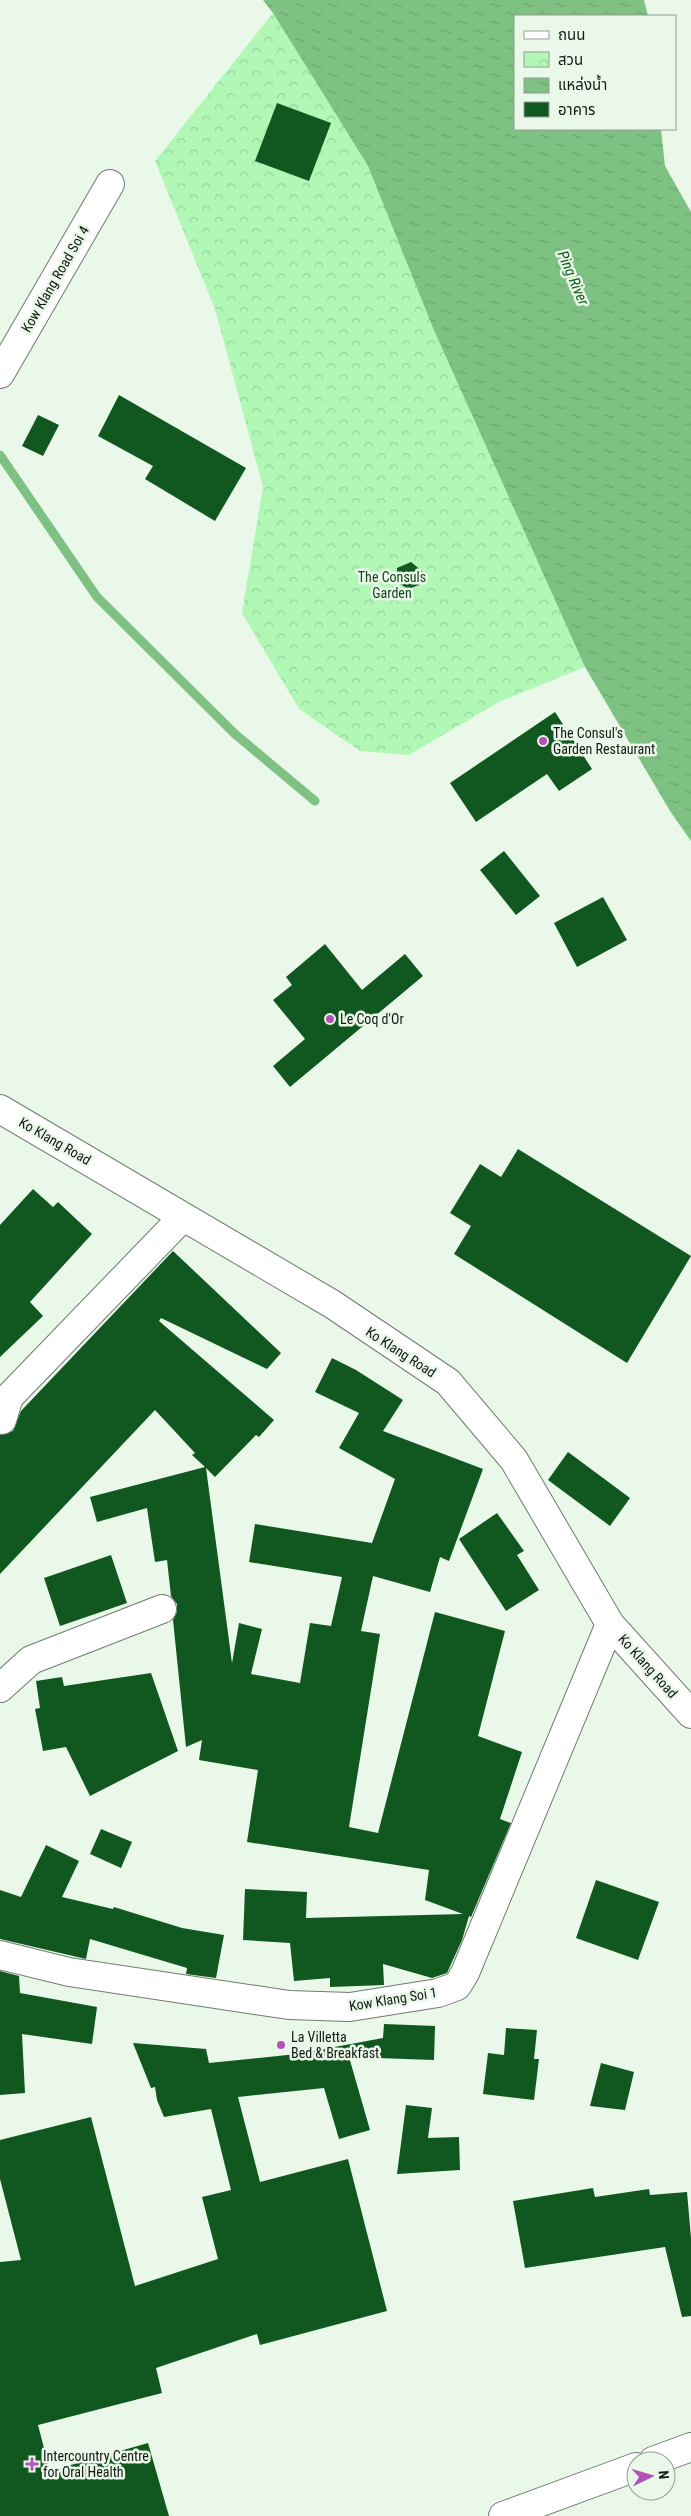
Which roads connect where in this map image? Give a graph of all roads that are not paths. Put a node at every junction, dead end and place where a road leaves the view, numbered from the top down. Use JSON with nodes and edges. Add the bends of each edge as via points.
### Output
{"nodes":[{"id":1,"x":110,"y":184,"type":"dead end"},
{"id":2,"x":0,"y":374,"type":"edge"},
{"id":3,"x":0,"y":1109,"type":"edge"},
{"id":4,"x":183,"y":1217,"type":"junction"},
{"id":5,"x":2,"y":1420,"type":"dead end"},
{"id":6,"x":162,"y":1609,"type":"dead end"},
{"id":7,"x":610,"y":1624,"type":"junction"},
{"id":8,"x":0,"y":1688,"type":"edge"},
{"id":9,"x":691,"y":1714,"type":"edge"},
{"id":10,"x":0,"y":1955,"type":"edge"},
{"id":11,"x":691,"y":2447,"type":"edge"},
{"id":12,"x":676,"y":2453,"type":"edge"},
{"id":13,"x":626,"y":2471,"type":"edge"},
{"id":14,"x":503,"y":2516,"type":"edge"}],
"edges":[{"from":1,"to":2,"type":"street","name":"Kow Klang Road Soi 4"},
{"from":3,"to":4,"type":"street","name":"Ko Klang Road"},
{"from":4,"to":5,"type":"street","via":[[9,1397]]},
{"from":4,"to":7,"type":"street","name":"Ko Klang Road","via":[[332,1304],[448,1382],[514,1460]]},
{"from":6,"to":8,"type":"street","via":[[31,1660]]},
{"from":7,"to":9,"type":"street","name":"Ko Klang Road"},
{"from":7,"to":10,"type":"street","name":"Kow Klang Soi 1","via":[[457,1986],[438,1993],[350,2007],[289,2005],[69,1972]]},
{"from":11,"to":12,"type":"street"},
{"from":13,"to":14,"type":"street"}]}
